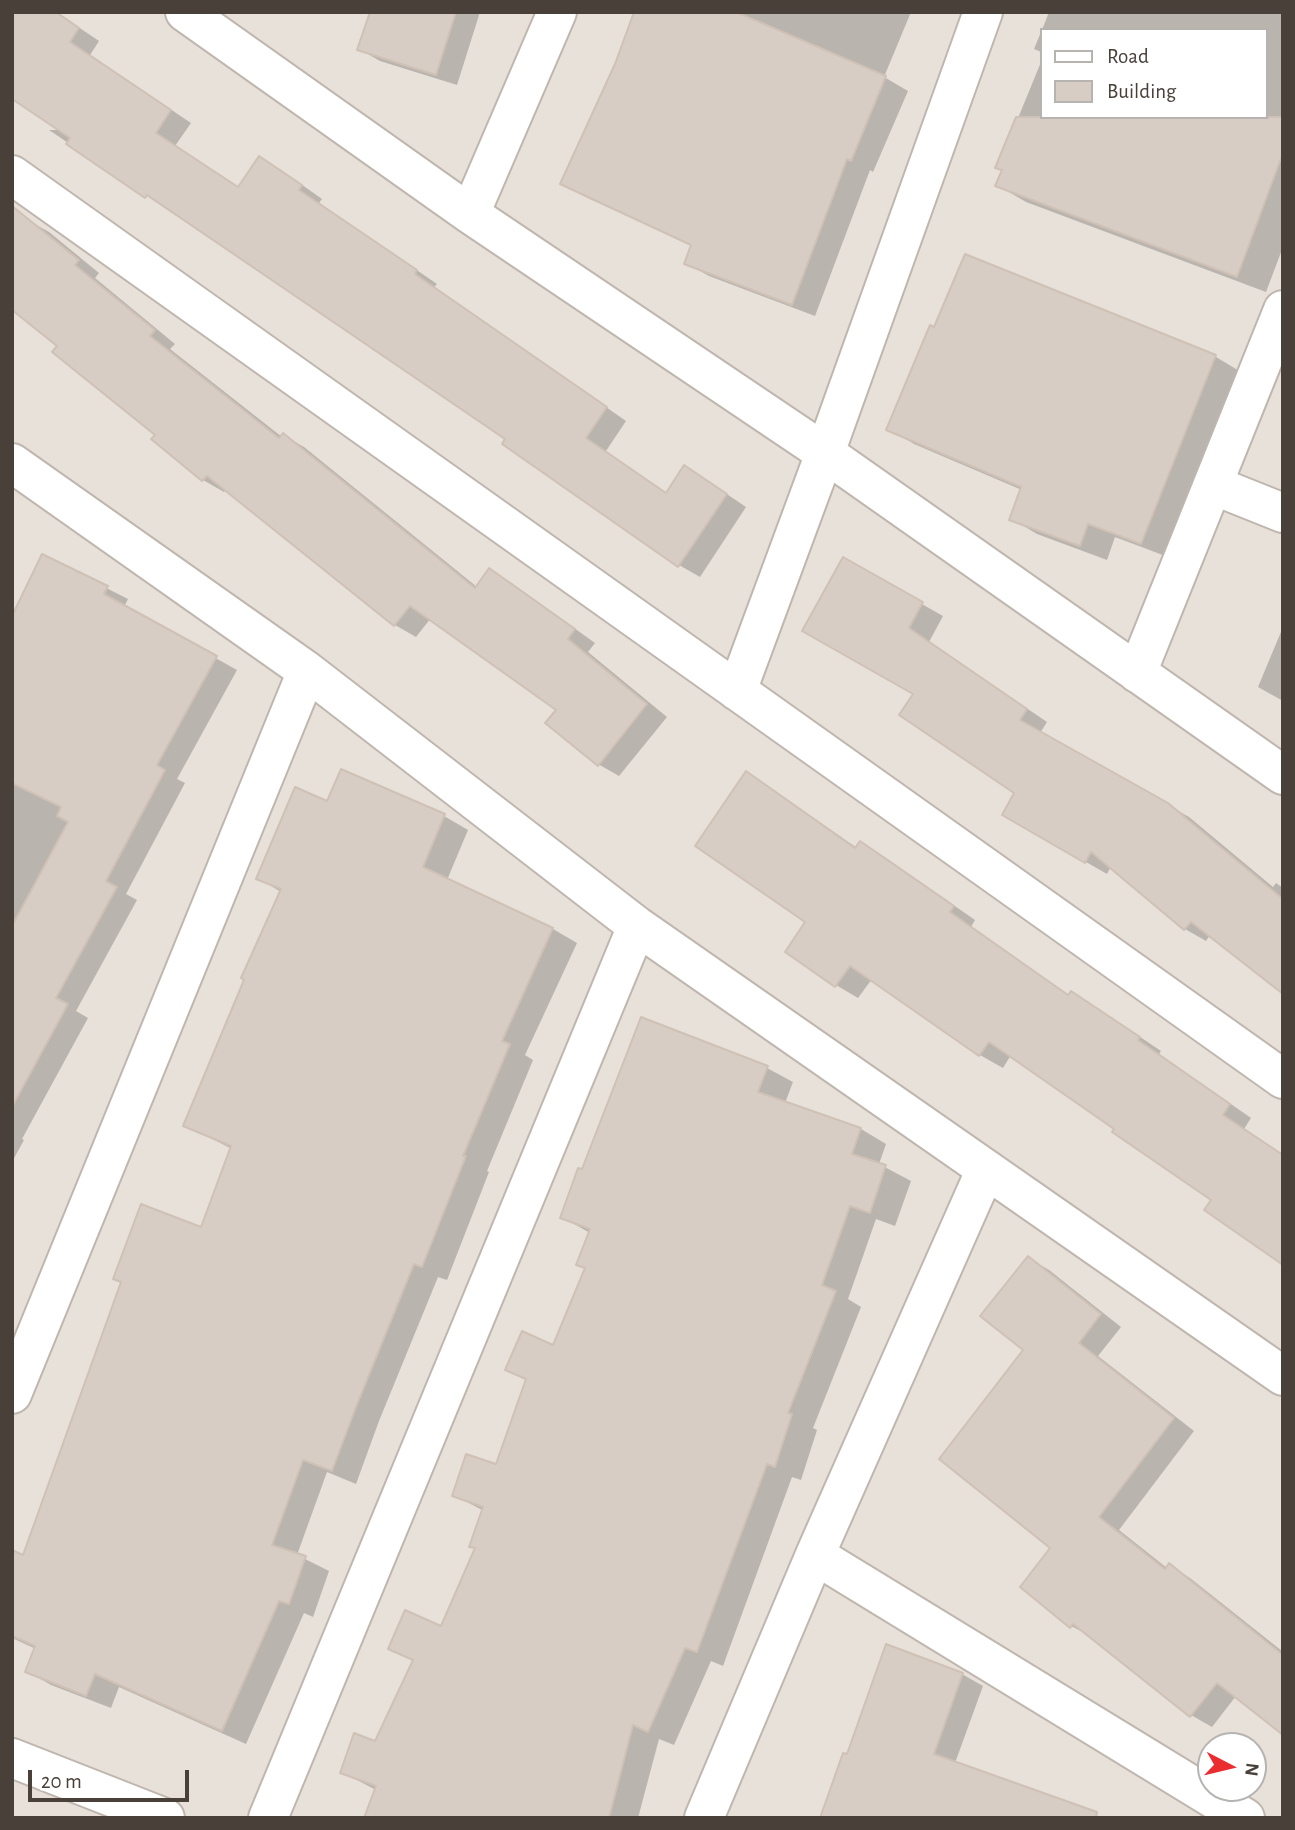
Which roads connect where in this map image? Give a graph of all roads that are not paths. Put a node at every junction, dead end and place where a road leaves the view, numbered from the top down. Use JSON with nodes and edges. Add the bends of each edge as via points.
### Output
{"nodes":[{"id":1,"x":185,"y":12,"type":"edge"},
{"id":2,"x":557,"y":12,"type":"edge"},
{"id":3,"x":983,"y":12,"type":"edge"},
{"id":4,"x":12,"y":175,"type":"edge"},
{"id":5,"x":470,"y":214,"type":"junction"},
{"id":6,"x":1283,"y":310,"type":"edge"},
{"id":7,"x":825,"y":453,"type":"junction"},
{"id":8,"x":12,"y":463,"type":"edge"},
{"id":9,"x":1213,"y":485,"type":"junction"},
{"id":10,"x":1283,"y":513,"type":"edge"},
{"id":11,"x":307,"y":671,"type":"junction"},
{"id":12,"x":1137,"y":673,"type":"junction"},
{"id":13,"x":737,"y":691,"type":"junction"},
{"id":14,"x":1283,"y":775,"type":"edge"},
{"id":15,"x":637,"y":926,"type":"junction"},
{"id":16,"x":1283,"y":1079,"type":"edge"},
{"id":17,"x":986,"y":1169,"type":"junction"},
{"id":18,"x":22,"y":1340,"type":"edge"},
{"id":19,"x":1283,"y":1376,"type":"edge"},
{"id":20,"x":12,"y":1394,"type":"edge"},
{"id":21,"x":815,"y":1555,"type":"junction"},
{"id":22,"x":12,"y":1758,"type":"edge"},
{"id":23,"x":165,"y":1818,"type":"edge"},
{"id":24,"x":268,"y":1818,"type":"edge"},
{"id":25,"x":704,"y":1818,"type":"edge"},
{"id":26,"x":1245,"y":1818,"type":"edge"}],
"edges":[{"from":1,"to":5,"type":"street"},
{"from":2,"to":5,"type":"street"},
{"from":3,"to":7,"type":"street"},
{"from":4,"to":13,"type":"street"},
{"from":5,"to":7,"type":"street"},
{"from":6,"to":9,"type":"street"},
{"from":7,"to":12,"type":"street"},
{"from":7,"to":13,"type":"street"},
{"from":8,"to":11,"type":"street"},
{"from":9,"to":10,"type":"street"},
{"from":9,"to":12,"type":"street"},
{"from":11,"to":15,"type":"street"},
{"from":11,"to":18,"type":"street"},
{"from":12,"to":14,"type":"street"},
{"from":13,"to":16,"type":"street"},
{"from":15,"to":17,"type":"street"},
{"from":15,"to":24,"type":"street"},
{"from":17,"to":19,"type":"street"},
{"from":17,"to":21,"type":"street"},
{"from":18,"to":20,"type":"street"},
{"from":21,"to":25,"type":"street"},
{"from":21,"to":26,"type":"street"},
{"from":22,"to":23,"type":"street"}]}
